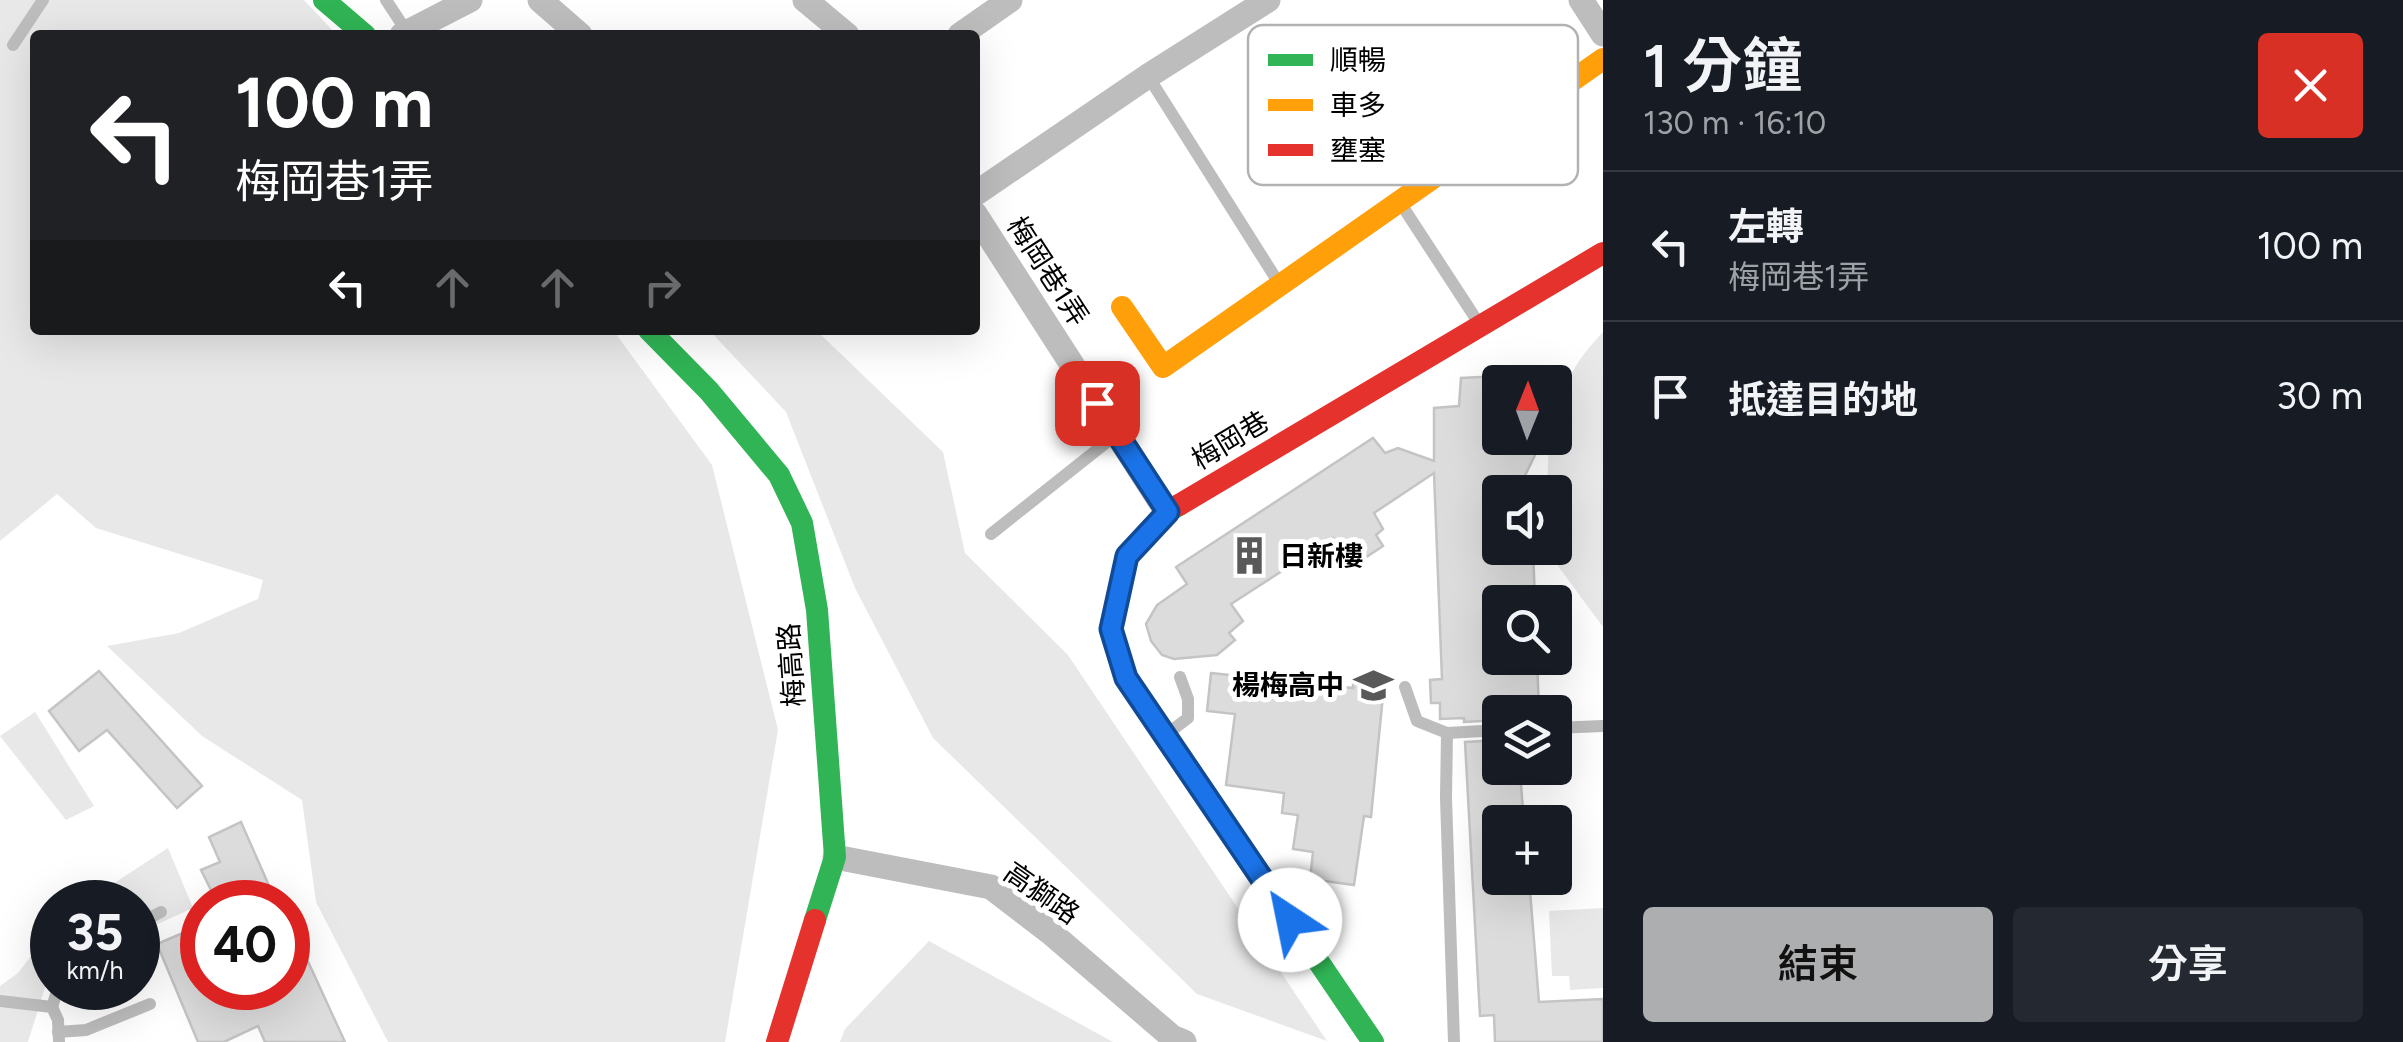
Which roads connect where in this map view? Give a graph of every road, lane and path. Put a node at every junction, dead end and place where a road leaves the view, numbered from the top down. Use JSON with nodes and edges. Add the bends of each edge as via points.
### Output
{"nodes":[{"id":1,"x":44,"y":0,"type":"edge"},
{"id":2,"x":324,"y":0,"type":"edge"},
{"id":3,"x":386,"y":0,"type":"edge"},
{"id":4,"x":470,"y":0,"type":"edge"},
{"id":5,"x":540,"y":0,"type":"edge"},
{"id":6,"x":806,"y":0,"type":"edge"},
{"id":7,"x":1010,"y":0,"type":"edge"},
{"id":8,"x":1268,"y":0,"type":"edge"},
{"id":9,"x":1581,"y":0,"type":"edge"},
{"id":10,"x":359,"y":30,"type":"edge"},
{"id":11,"x":402,"y":30,"type":"edge"},
{"id":12,"x":412,"y":30,"type":"edge"},
{"id":13,"x":574,"y":30,"type":"edge"},
{"id":14,"x":842,"y":30,"type":"edge"},
{"id":15,"x":967,"y":30,"type":"edge"},
{"id":16,"x":1603,"y":34,"type":"edge"},
{"id":17,"x":13,"y":45,"type":"dead end"},
{"id":18,"x":1603,"y":59,"type":"edge"},
{"id":19,"x":1148,"y":76,"type":"junction"},
{"id":20,"x":1578,"y":76,"type":"edge"},
{"id":21,"x":1423,"y":185,"type":"edge"},
{"id":22,"x":980,"y":191,"type":"edge"},
{"id":23,"x":1399,"y":202,"type":"junction"},
{"id":24,"x":980,"y":222,"type":"edge"},
{"id":25,"x":1603,"y":253,"type":"edge"},
{"id":26,"x":1280,"y":285,"type":"junction"},
{"id":27,"x":1122,"y":307,"type":"dead end"},
{"id":28,"x":1481,"y":326,"type":"junction"},
{"id":29,"x":654,"y":335,"type":"edge"},
{"id":30,"x":1117,"y":434,"type":"junction"},
{"id":31,"x":1168,"y":512,"type":"junction"},
{"id":32,"x":991,"y":534,"type":"dead end"},
{"id":33,"x":1180,"y":677,"type":"dead end"},
{"id":34,"x":1406,"y":687,"type":"dead end"},
{"id":35,"x":1603,"y":726,"type":"edge"},
{"id":36,"x":1572,"y":727,"type":"edge"},
{"id":37,"x":1482,"y":731,"type":"edge"},
{"id":38,"x":1447,"y":732,"type":"junction"},
{"id":39,"x":1165,"y":736,"type":"junction"},
{"id":40,"x":836,"y":857,"type":"junction"},
{"id":41,"x":0,"y":1001,"type":"edge"},
{"id":42,"x":30,"y":1004,"type":"edge"},
{"id":43,"x":53,"y":1010,"type":"edge"},
{"id":44,"x":135,"y":1010,"type":"edge"},
{"id":45,"x":58,"y":1037,"type":"edge"},
{"id":46,"x":1176,"y":1040,"type":"edge"},
{"id":47,"x":776,"y":1042,"type":"edge"},
{"id":48,"x":1372,"y":1042,"type":"edge"},
{"id":49,"x":1454,"y":1042,"type":"edge"}],
"edges":[{"from":1,"to":17,"type":"lane"},
{"from":2,"to":10,"type":"street"},
{"from":3,"to":11,"type":"lane"},
{"from":4,"to":12,"type":"street"},
{"from":5,"to":13,"type":"street"},
{"from":6,"to":14,"type":"street"},
{"from":7,"to":15,"type":"street"},
{"from":8,"to":19,"type":"street"},
{"from":9,"to":16,"type":"street"},
{"from":18,"to":20,"type":"street"},
{"from":19,"to":22,"type":"street"},
{"from":19,"to":26,"type":"lane"},
{"from":21,"to":23,"type":"street"},
{"from":23,"to":26,"type":"street"},
{"from":23,"to":28,"type":"lane"},
{"from":24,"to":30,"type":"street","name":"梅岡巷1弄"},
{"from":25,"to":28,"type":"street","name":"梅岡巷"},
{"from":26,"to":27,"type":"street","via":[[1163,366]]},
{"from":28,"to":31,"type":"street","name":"梅岡巷"},
{"from":29,"to":40,"type":"street","name":"梅高路","via":[[779,475],[802,523],[818,610]]},
{"from":30,"to":31,"type":"street","name":"梅岡巷1弄"},
{"from":30,"to":32,"type":"lane"},
{"from":31,"to":39,"type":"street","name":"梅岡巷","via":[[1127,556],[1111,629],[1126,678]]},
{"from":33,"to":39,"type":"lane","via":[[1188,718]]},
{"from":34,"to":38,"type":"lane","via":[[1417,721]]},
{"from":35,"to":36,"type":"lane"},
{"from":37,"to":38,"type":"lane"},
{"from":38,"to":49,"type":"lane"},
{"from":39,"to":48,"type":"street","name":"梅岡巷"},
{"from":40,"to":46,"type":"street","name":"高獅路","via":[[990,888]]},
{"from":40,"to":47,"type":"street","name":"梅高路"},
{"from":41,"to":42,"type":"lane"},
{"from":43,"to":45,"type":"lane"},
{"from":44,"to":45,"type":"lane"}]}
